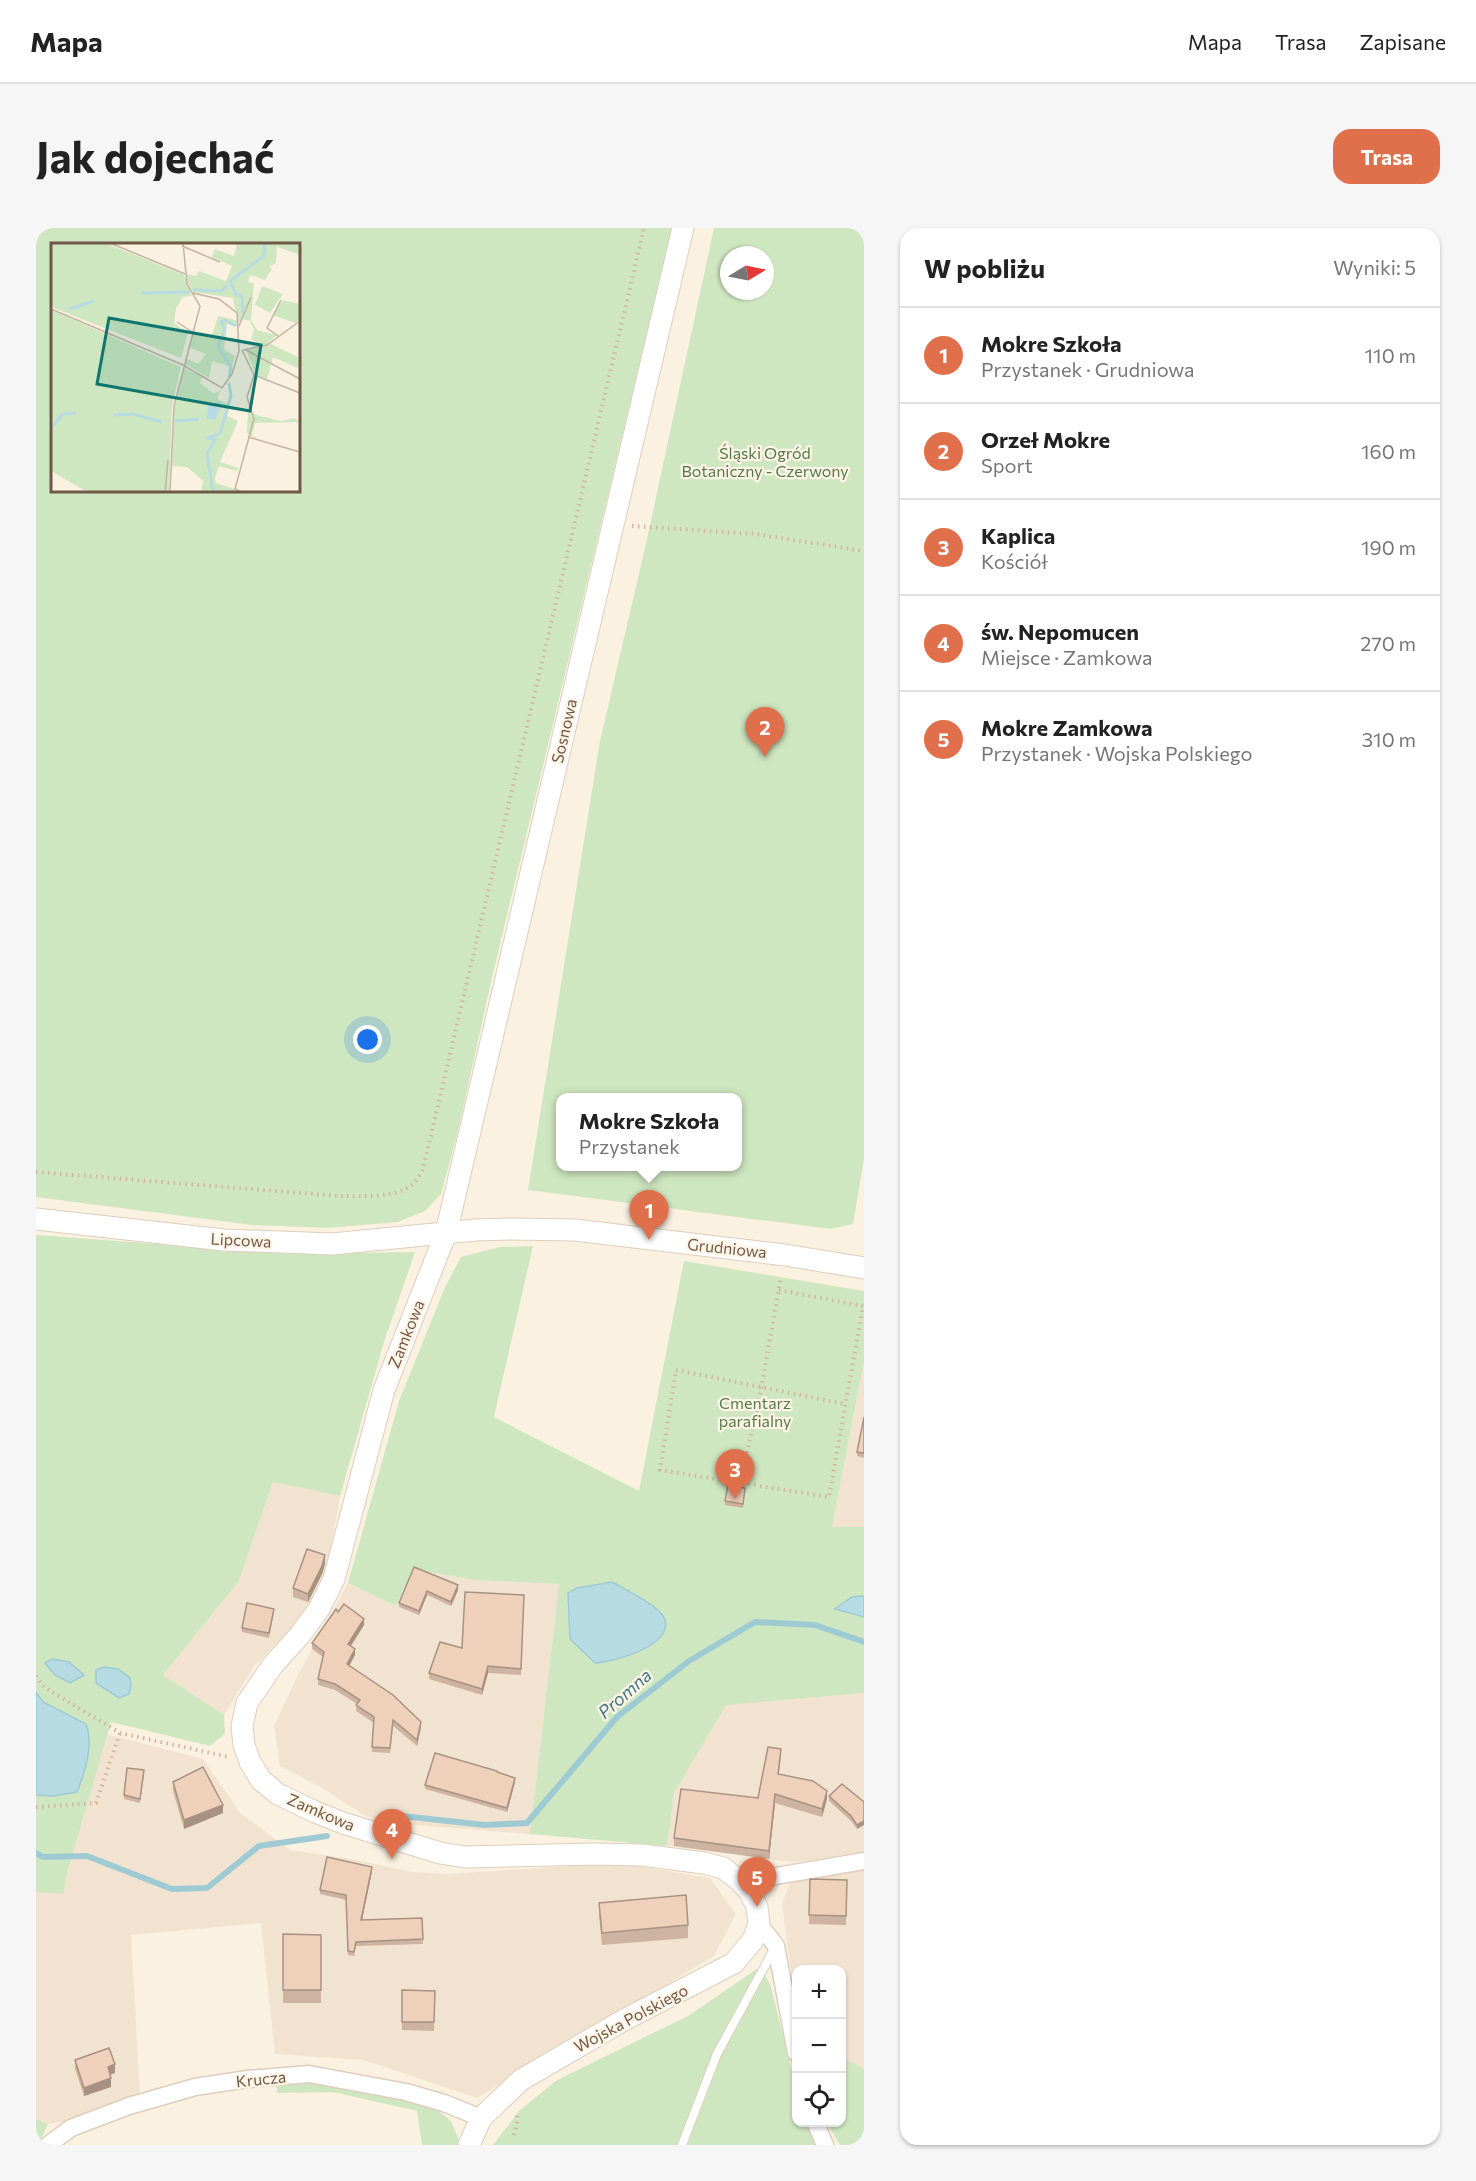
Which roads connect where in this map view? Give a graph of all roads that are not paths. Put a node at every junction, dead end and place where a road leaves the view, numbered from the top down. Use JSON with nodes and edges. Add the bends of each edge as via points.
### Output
{"nodes":[{"id":1,"x":682,"y":228,"type":"edge"},
{"id":2,"x":36,"y":1219,"type":"edge"},
{"id":3,"x":446,"y":1233,"type":"junction"},
{"id":4,"x":864,"y":1268,"type":"edge"},
{"id":5,"x":864,"y":1861,"type":"edge"},
{"id":6,"x":741,"y":1881,"type":"junction"},
{"id":7,"x":759,"y":1924,"type":"junction"},
{"id":8,"x":776,"y":1946,"type":"junction"},
{"id":9,"x":792,"y":2032,"type":"edge"},
{"id":10,"x":481,"y":2118,"type":"junction"},
{"id":11,"x":817,"y":2127,"type":"edge"},
{"id":12,"x":48,"y":2145,"type":"edge"},
{"id":13,"x":469,"y":2145,"type":"edge"},
{"id":14,"x":682,"y":2145,"type":"edge"},
{"id":15,"x":825,"y":2145,"type":"edge"}],
"edges":[{"from":1,"to":3,"type":"street","name":"Sosnowa"},
{"from":2,"to":3,"type":"street","name":"Lipcowa","via":[[236,1241],[332,1244]]},
{"from":3,"to":4,"type":"street","name":"Grudniowa","via":[[575,1230]]},
{"from":3,"to":6,"type":"street","name":"Zamkowa","via":[[384,1390],[334,1579],[319,1609],[247,1703],[242,1726],[250,1762],[261,1780],[278,1794],[313,1811],[440,1853],[465,1857],[642,1855],[704,1863],[723,1868]]},
{"from":5,"to":6,"type":"street"},
{"from":6,"to":7,"type":"street","via":[[757,1907]]},
{"from":7,"to":8,"type":"street"},
{"from":7,"to":10,"type":"street","name":"Wojska Polskiego","via":[[753,1940],[734,1963],[541,2067],[515,2085]]},
{"from":8,"to":9,"type":"street"},
{"from":8,"to":14,"type":"lane","via":[[717,2054]]},
{"from":10,"to":12,"type":"street","name":"Krucza","via":[[406,2092],[309,2074],[195,2087],[71,2128]]},
{"from":10,"to":13,"type":"street","name":"Wojska Polskiego"},
{"from":11,"to":15,"type":"street"}]}
